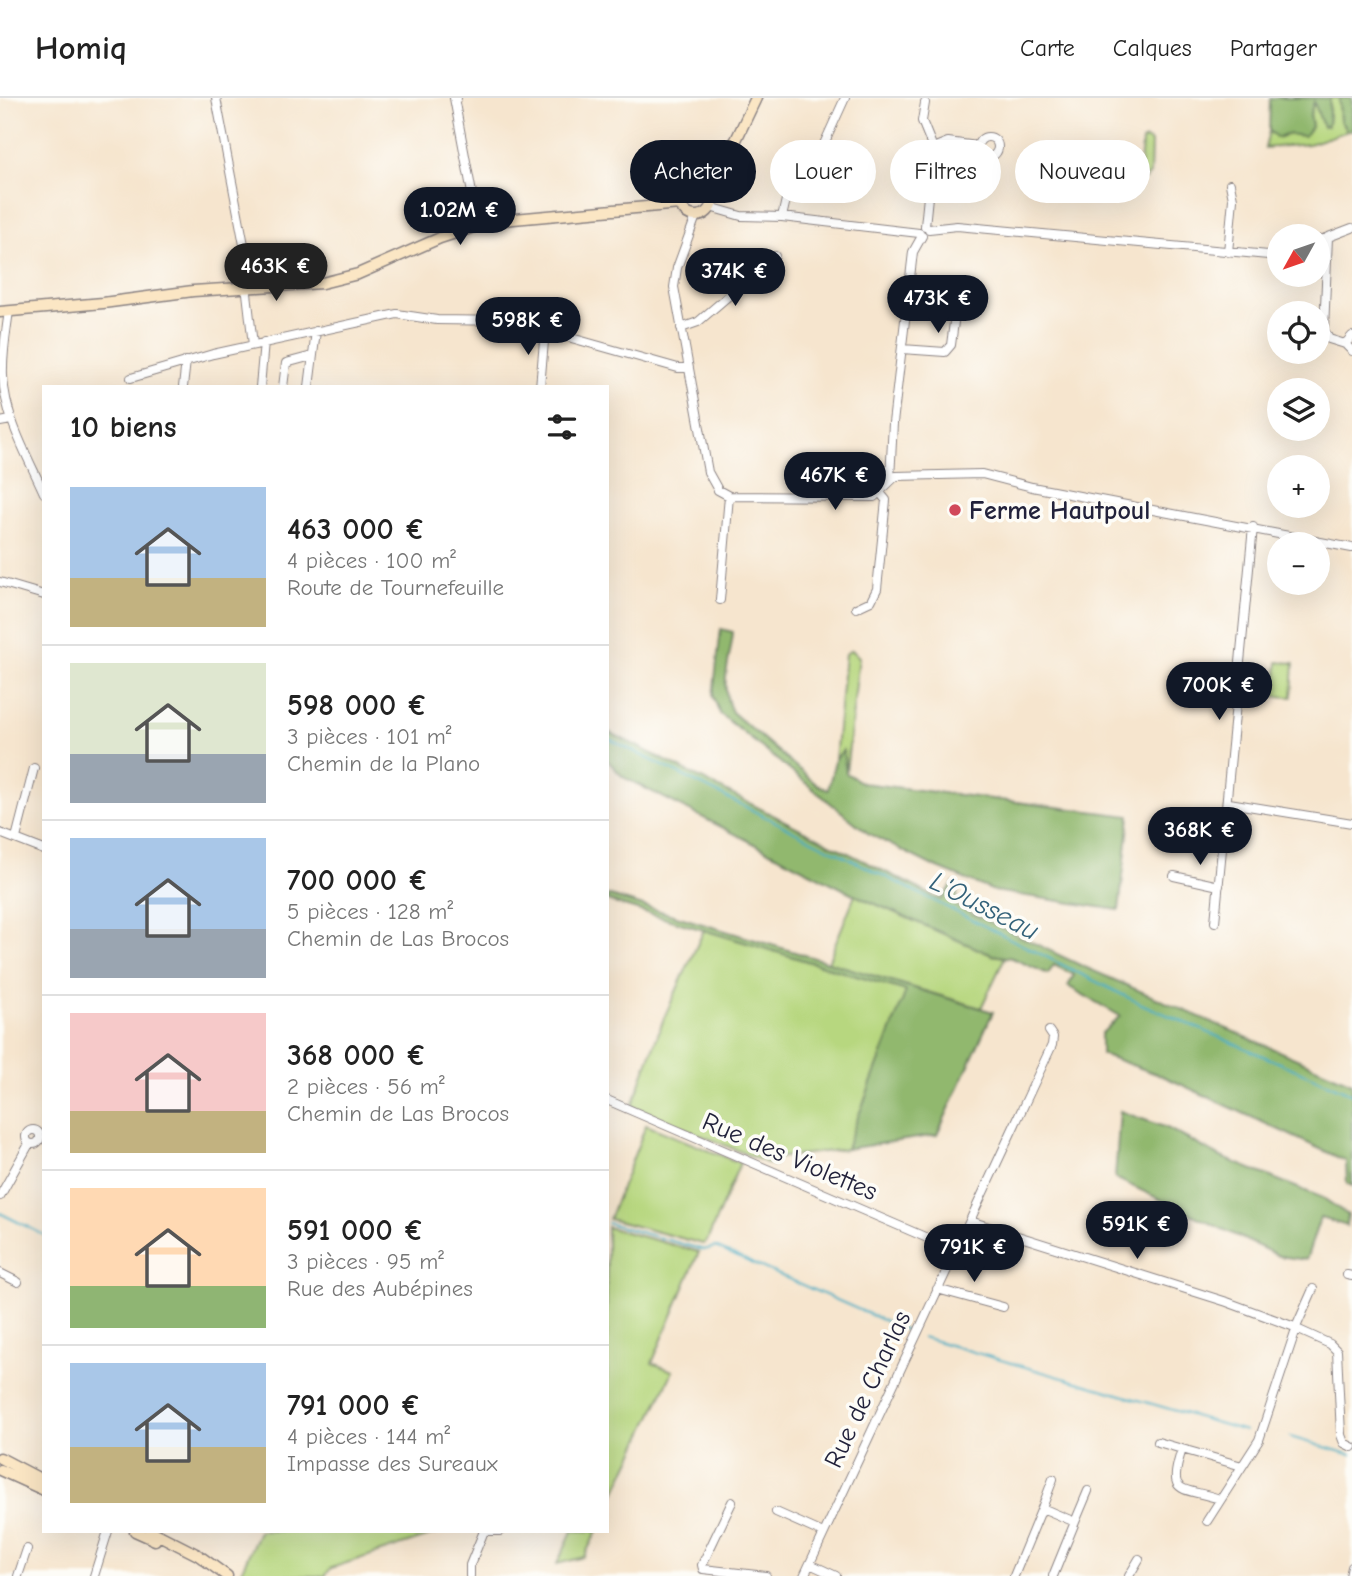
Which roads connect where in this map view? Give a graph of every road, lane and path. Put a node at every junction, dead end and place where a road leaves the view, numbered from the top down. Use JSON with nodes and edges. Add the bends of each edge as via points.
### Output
{"nodes":[{"id":1,"x":216,"y":98,"type":"edge"},
{"id":2,"x":457,"y":98,"type":"edge"},
{"id":3,"x":756,"y":98,"type":"edge"},
{"id":4,"x":845,"y":98,"type":"edge"},
{"id":5,"x":925,"y":103,"type":"dead end"},
{"id":6,"x":736,"y":140,"type":"edge"},
{"id":7,"x":930,"y":140,"type":"edge"},
{"id":8,"x":1230,"y":184,"type":"dead end"},
{"id":9,"x":710,"y":203,"type":"edge"},
{"id":10,"x":926,"y":203,"type":"edge"},
{"id":11,"x":680,"y":204,"type":"joint"},
{"id":12,"x":710,"y":207,"type":"junction"},
{"id":13,"x":696,"y":216,"type":"junction"},
{"id":14,"x":782,"y":217,"type":"junction"},
{"id":15,"x":478,"y":225,"type":"junction"},
{"id":16,"x":1352,"y":228,"type":"edge"},
{"id":17,"x":923,"y":231,"type":"junction"},
{"id":18,"x":1330,"y":236,"type":"edge"},
{"id":19,"x":1228,"y":252,"type":"junction"},
{"id":20,"x":1267,"y":255,"type":"edge"},
{"id":21,"x":775,"y":256,"type":"dead end"},
{"id":22,"x":1326,"y":287,"type":"edge"},
{"id":23,"x":248,"y":288,"type":"junction"},
{"id":24,"x":957,"y":299,"type":"dead end"},
{"id":25,"x":4,"y":311,"type":"edge"},
{"id":26,"x":681,"y":328,"type":"junction"},
{"id":27,"x":545,"y":330,"type":"junction"},
{"id":28,"x":316,"y":331,"type":"junction"},
{"id":29,"x":1352,"y":336,"type":"edge"},
{"id":30,"x":264,"y":342,"type":"junction"},
{"id":31,"x":1345,"y":344,"type":"junction"},
{"id":32,"x":253,"y":345,"type":"junction"},
{"id":33,"x":902,"y":349,"type":"junction"},
{"id":34,"x":1352,"y":351,"type":"edge"},
{"id":35,"x":312,"y":356,"type":"junction"},
{"id":36,"x":186,"y":361,"type":"junction"},
{"id":37,"x":688,"y":368,"type":"junction"},
{"id":38,"x":131,"y":378,"type":"dead end"},
{"id":39,"x":183,"y":385,"type":"edge"},
{"id":40,"x":260,"y":385,"type":"edge"},
{"id":41,"x":284,"y":385,"type":"edge"},
{"id":42,"x":309,"y":385,"type":"edge"},
{"id":43,"x":540,"y":385,"type":"edge"},
{"id":44,"x":11,"y":420,"type":"junction"},
{"id":45,"x":0,"y":422,"type":"edge"},
{"id":46,"x":890,"y":478,"type":"junction"},
{"id":47,"x":42,"y":489,"type":"edge"},
{"id":48,"x":881,"y":494,"type":"junction"},
{"id":49,"x":729,"y":496,"type":"junction"},
{"id":50,"x":1252,"y":527,"type":"junction"},
{"id":51,"x":1352,"y":548,"type":"edge"},
{"id":52,"x":0,"y":582,"type":"edge"},
{"id":53,"x":42,"y":594,"type":"edge"},
{"id":54,"x":720,"y":600,"type":"dead end"},
{"id":55,"x":856,"y":608,"type":"dead end"},
{"id":56,"x":34,"y":768,"type":"dead end"},
{"id":57,"x":1229,"y":803,"type":"junction"},
{"id":58,"x":1352,"y":823,"type":"edge"},
{"id":59,"x":0,"y":833,"type":"edge"},
{"id":60,"x":16,"y":838,"type":"junction"},
{"id":61,"x":42,"y":849,"type":"edge"},
{"id":62,"x":1174,"y":876,"type":"dead end"},
{"id":63,"x":1219,"y":886,"type":"junction"},
{"id":64,"x":1215,"y":922,"type":"dead end"},
{"id":65,"x":1049,"y":1031,"type":"dead end"},
{"id":66,"x":609,"y":1101,"type":"edge"},
{"id":67,"x":29,"y":1144,"type":"dead end"},
{"id":68,"x":0,"y":1196,"type":"edge"},
{"id":69,"x":970,"y":1221,"type":"junction"},
{"id":70,"x":956,"y":1250,"type":"junction"},
{"id":71,"x":0,"y":1273,"type":"edge"},
{"id":72,"x":18,"y":1282,"type":"dead end"},
{"id":73,"x":937,"y":1289,"type":"junction"},
{"id":74,"x":1313,"y":1289,"type":"dead end"},
{"id":75,"x":1003,"y":1307,"type":"dead end"},
{"id":76,"x":1296,"y":1328,"type":"junction"},
{"id":77,"x":1158,"y":1442,"type":"dead end"},
{"id":78,"x":1352,"y":1447,"type":"edge"},
{"id":79,"x":1182,"y":1449,"type":"junction"},
{"id":80,"x":0,"y":1458,"type":"edge"},
{"id":81,"x":1242,"y":1466,"type":"junction"},
{"id":82,"x":0,"y":1470,"type":"edge"},
{"id":83,"x":1054,"y":1479,"type":"dead end"},
{"id":84,"x":42,"y":1480,"type":"edge"},
{"id":85,"x":42,"y":1489,"type":"edge"},
{"id":86,"x":1088,"y":1491,"type":"dead end"},
{"id":87,"x":1220,"y":1499,"type":"junction"},
{"id":88,"x":732,"y":1502,"type":"dead end"},
{"id":89,"x":1042,"y":1508,"type":"junction"},
{"id":90,"x":776,"y":1512,"type":"dead end"},
{"id":91,"x":1207,"y":1521,"type":"dead end"},
{"id":92,"x":1075,"y":1522,"type":"junction"},
{"id":93,"x":107,"y":1533,"type":"edge"},
{"id":94,"x":139,"y":1533,"type":"edge"},
{"id":95,"x":155,"y":1533,"type":"edge"},
{"id":96,"x":485,"y":1533,"type":"edge"},
{"id":97,"x":823,"y":1533,"type":"junction"},
{"id":98,"x":27,"y":1549,"type":"dead end"},
{"id":99,"x":1139,"y":1559,"type":"dead end"},
{"id":100,"x":810,"y":1564,"type":"junction"},
{"id":101,"x":212,"y":1567,"type":"junction"},
{"id":102,"x":1352,"y":1567,"type":"edge"},
{"id":103,"x":226,"y":1575,"type":"edge"},
{"id":104,"x":18,"y":1576,"type":"edge"},
{"id":105,"x":94,"y":1576,"type":"edge"},
{"id":106,"x":470,"y":1576,"type":"edge"},
{"id":107,"x":766,"y":1576,"type":"edge"},
{"id":108,"x":804,"y":1576,"type":"edge"},
{"id":109,"x":836,"y":1576,"type":"edge"},
{"id":110,"x":1014,"y":1576,"type":"edge"},
{"id":111,"x":1053,"y":1576,"type":"edge"},
{"id":112,"x":1129,"y":1576,"type":"edge"},
{"id":113,"x":1350,"y":1576,"type":"edge"}],
"edges":[{"from":1,"to":23,"type":"street","via":[[249,271]]},
{"from":2,"to":15,"type":"street"},
{"from":3,"to":6,"type":"street"},
{"from":4,"to":14,"type":"street","via":[[824,144],[788,191]]},
{"from":5,"to":7,"type":"street","via":[[922,121]]},
{"from":8,"to":19,"type":"street"},
{"from":9,"to":12,"type":"street"},
{"from":10,"to":17,"type":"street"},
{"from":11,"to":13,"type":"street","via":[[687,214]]},
{"from":11,"to":15,"type":"street","via":[[536,215]]},
{"from":12,"to":13,"type":"street"},
{"from":12,"to":14,"type":"street","via":[[741,216]]},
{"from":13,"to":26,"type":"street","via":[[675,276]]},
{"from":14,"to":17,"type":"street"},
{"from":15,"to":23,"type":"street","via":[[341,279]]},
{"from":16,"to":18,"type":"street"},
{"from":17,"to":19,"type":"street","via":[[957,226]]},
{"from":17,"to":33,"type":"street","via":[[914,248]]},
{"from":19,"to":20,"type":"street"},
{"from":21,"to":26,"type":"street","via":[[698,322]]},
{"from":22,"to":31,"type":"street","via":[[1324,330],[1329,339]]},
{"from":23,"to":25,"type":"street"},
{"from":23,"to":32,"type":"street"},
{"from":24,"to":33,"type":"street","via":[[951,345],[944,352]]},
{"from":25,"to":44,"type":"street","via":[[3,377]]},
{"from":26,"to":37,"type":"street"},
{"from":27,"to":28,"type":"street","via":[[511,321],[437,320],[397,314]]},
{"from":27,"to":37,"type":"street"},
{"from":27,"to":43,"type":"street"},
{"from":28,"to":30,"type":"street"},
{"from":28,"to":35,"type":"street"},
{"from":29,"to":31,"type":"street"},
{"from":30,"to":32,"type":"street"},
{"from":30,"to":40,"type":"street"},
{"from":31,"to":34,"type":"street"},
{"from":32,"to":36,"type":"street"},
{"from":33,"to":46,"type":"street"},
{"from":35,"to":41,"type":"street","via":[[286,363]]},
{"from":35,"to":42,"type":"street"},
{"from":36,"to":38,"type":"street"},
{"from":36,"to":39,"type":"street"},
{"from":37,"to":49,"type":"street","via":[[708,472],[718,490]]},
{"from":44,"to":45,"type":"street"},
{"from":44,"to":47,"type":"street"},
{"from":46,"to":48,"type":"street"},
{"from":46,"to":50,"type":"street","via":[[982,474]]},
{"from":48,"to":49,"type":"street","via":[[860,498]]},
{"from":48,"to":55,"type":"street","via":[[886,500],[877,589],[871,601]]},
{"from":49,"to":54,"type":"street"},
{"from":50,"to":51,"type":"street"},
{"from":50,"to":57,"type":"street"},
{"from":52,"to":53,"type":"street"},
{"from":56,"to":60,"type":"street"},
{"from":57,"to":58,"type":"street"},
{"from":57,"to":63,"type":"street"},
{"from":59,"to":60,"type":"street"},
{"from":60,"to":61,"type":"street"},
{"from":62,"to":63,"type":"street"},
{"from":63,"to":64,"type":"street"},
{"from":65,"to":69,"type":"street","name":"Rue de Charlas","via":[[1054,1037],[1052,1045]]},
{"from":66,"to":70,"type":"street","name":"Rue des Violettes"},
{"from":67,"to":68,"type":"street"},
{"from":69,"to":70,"type":"street","name":"Rue de Charlas"},
{"from":69,"to":76,"type":"street"},
{"from":70,"to":73,"type":"street","name":"Rue de Charlas"},
{"from":71,"to":72,"type":"street"},
{"from":73,"to":75,"type":"street"},
{"from":73,"to":97,"type":"street","name":"Rue de Charlas"},
{"from":74,"to":76,"type":"street"},
{"from":76,"to":78,"type":"street","via":[[1337,1351],[1341,1435]]},
{"from":76,"to":81,"type":"street","via":[[1259,1440]]},
{"from":77,"to":79,"type":"street"},
{"from":79,"to":81,"type":"street"},
{"from":79,"to":87,"type":"street","via":[[1175,1482]]},
{"from":80,"to":84,"type":"street"},
{"from":81,"to":87,"type":"street"},
{"from":82,"to":85,"type":"street"},
{"from":83,"to":89,"type":"street"},
{"from":86,"to":92,"type":"street"},
{"from":87,"to":91,"type":"street"},
{"from":88,"to":107,"type":"street","via":[[703,1569]]},
{"from":89,"to":92,"type":"street"},
{"from":89,"to":110,"type":"street"},
{"from":90,"to":97,"type":"street"},
{"from":92,"to":111,"type":"street"},
{"from":93,"to":105,"type":"street"},
{"from":94,"to":101,"type":"street"},
{"from":95,"to":101,"type":"street"},
{"from":96,"to":106,"type":"street","via":[[470,1565]]},
{"from":97,"to":100,"type":"street","name":"Rue de Charlas"},
{"from":98,"to":104,"type":"street"},
{"from":99,"to":112,"type":"street"},
{"from":100,"to":108,"type":"street","name":"Rue de Charlas"},
{"from":100,"to":109,"type":"street"},
{"from":101,"to":103,"type":"street"},
{"from":102,"to":113,"type":"street"}]}
